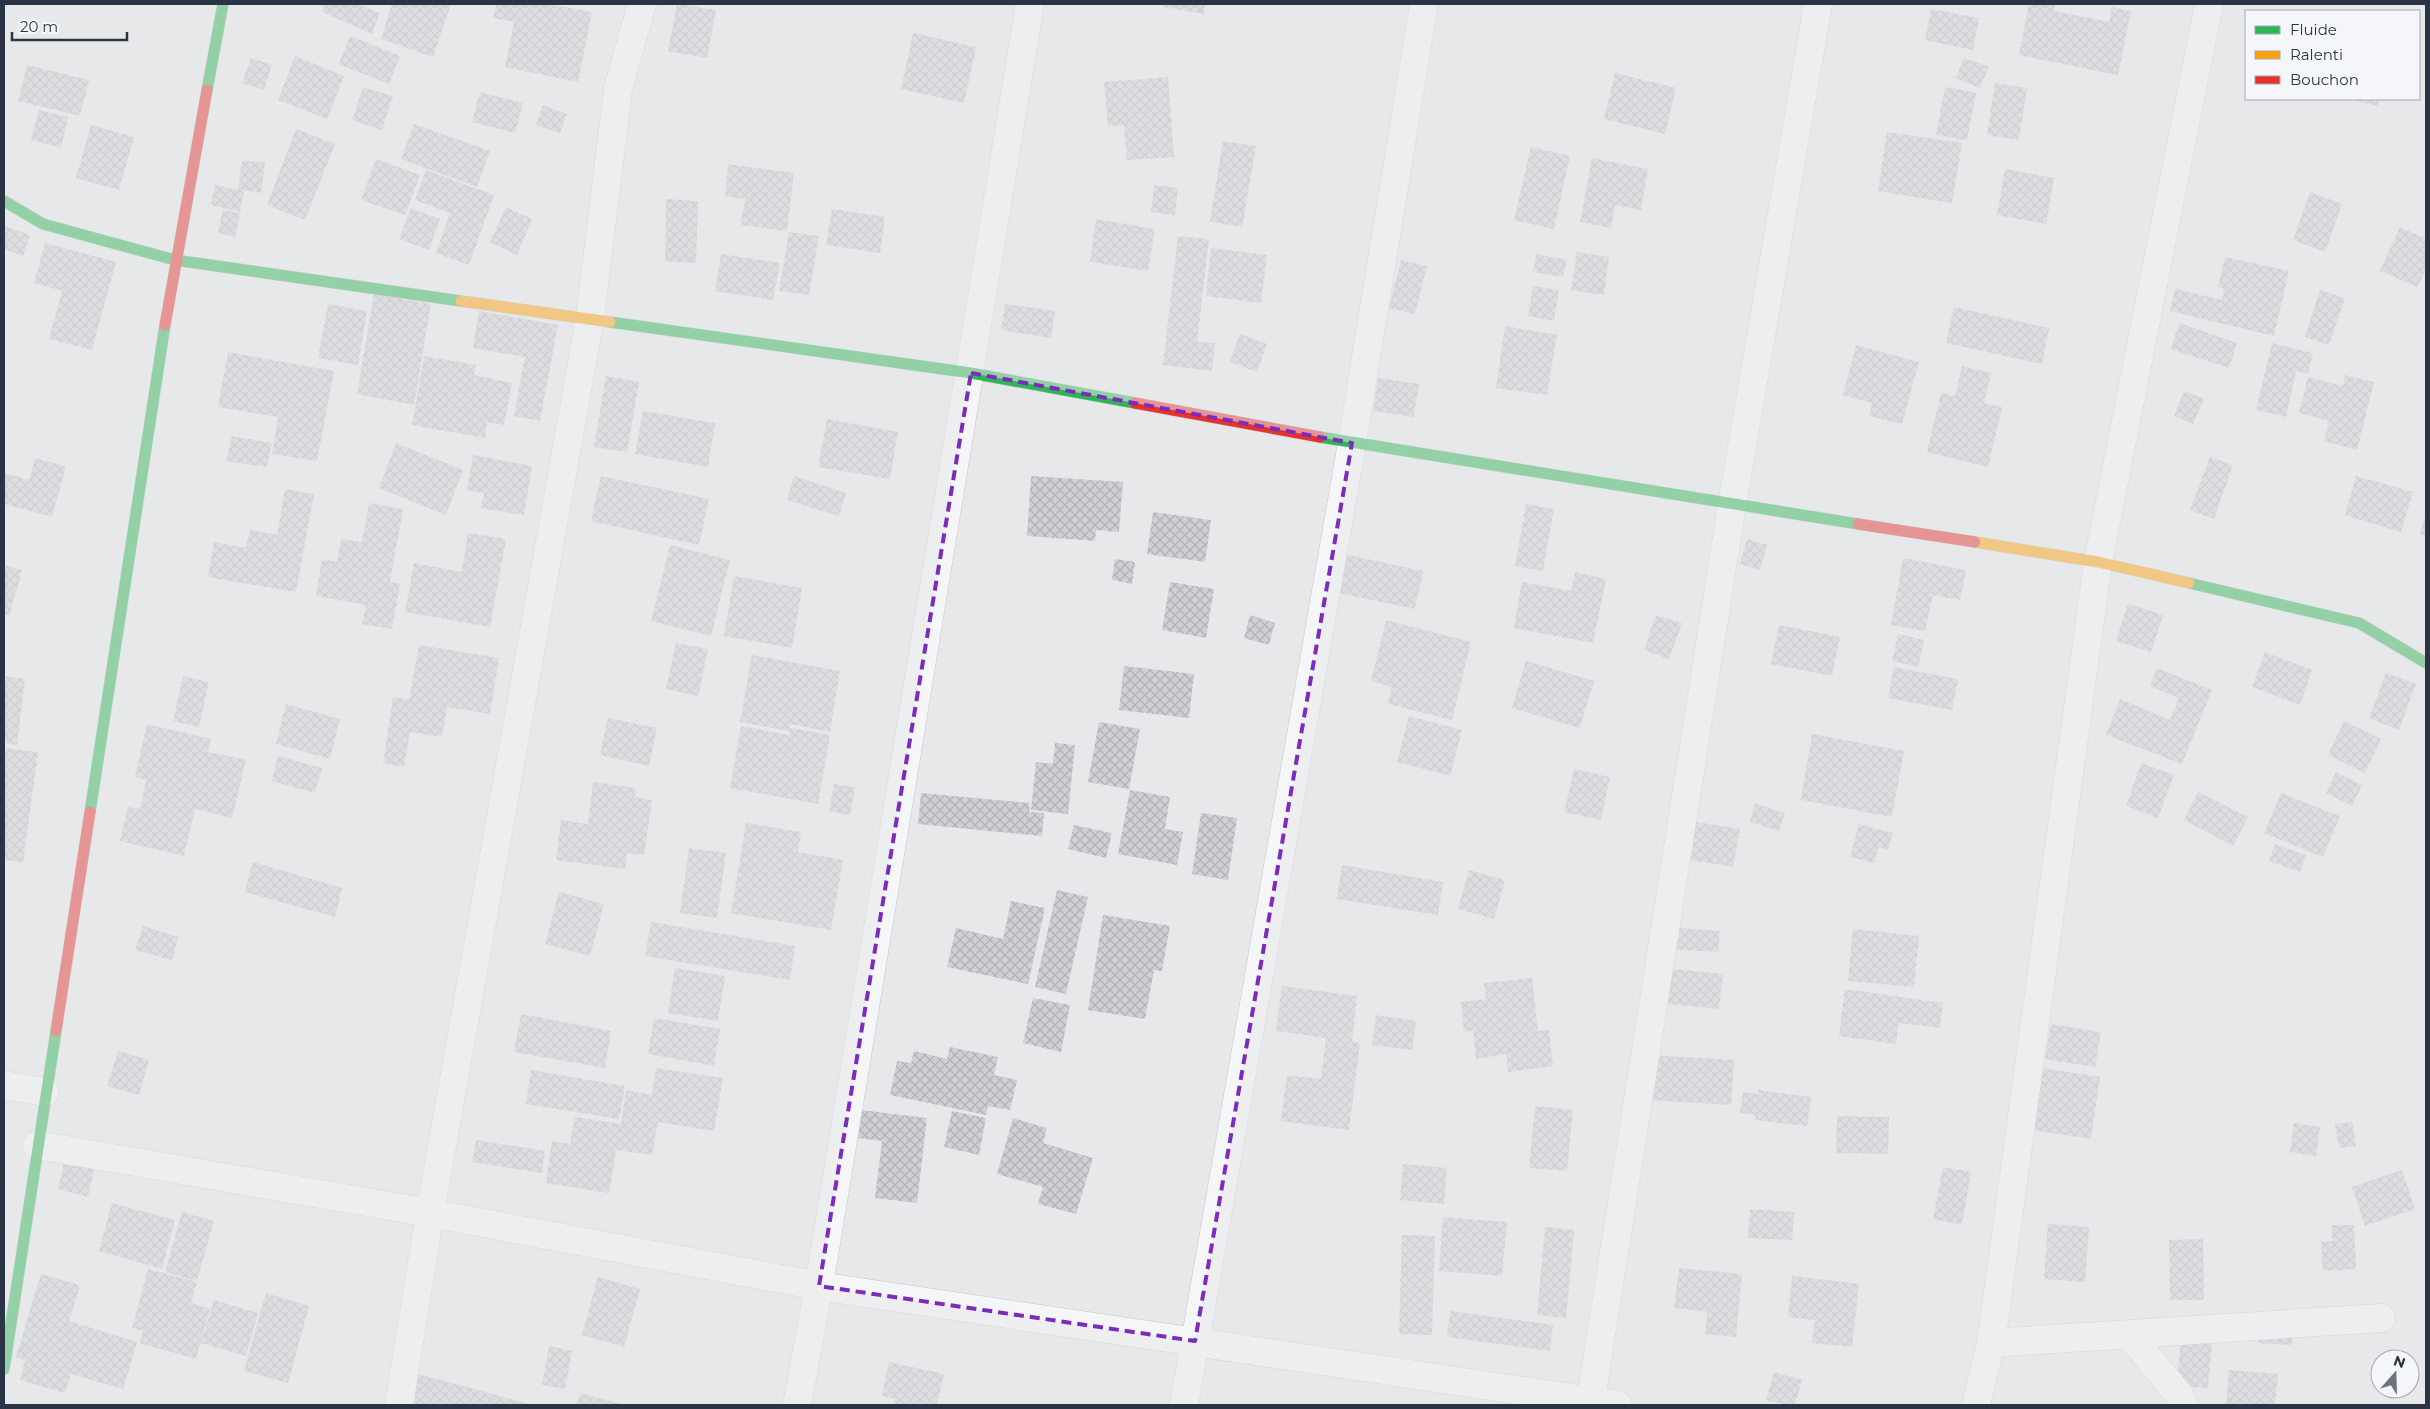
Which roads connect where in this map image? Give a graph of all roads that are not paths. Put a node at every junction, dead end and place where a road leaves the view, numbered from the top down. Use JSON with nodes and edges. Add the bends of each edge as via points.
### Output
{"nodes":[{"id":1,"x":223,"y":4,"type":"edge"},
{"id":2,"x":642,"y":4,"type":"edge"},
{"id":3,"x":1030,"y":4,"type":"edge"},
{"id":4,"x":1424,"y":4,"type":"edge"},
{"id":5,"x":1818,"y":4,"type":"edge"},
{"id":6,"x":2209,"y":4,"type":"edge"},
{"id":7,"x":4,"y":201,"type":"edge"},
{"id":8,"x":175,"y":260,"type":"junction"},
{"id":9,"x":590,"y":318,"type":"junction"},
{"id":10,"x":971,"y":373,"type":"junction"},
{"id":11,"x":1352,"y":443,"type":"junction"},
{"id":12,"x":1732,"y":505,"type":"junction"},
{"id":13,"x":2098,"y":562,"type":"junction"},
{"id":14,"x":2426,"y":663,"type":"edge"},
{"id":15,"x":4,"y":1085,"type":"edge"},
{"id":16,"x":45,"y":1092,"type":"junction"},
{"id":17,"x":37,"y":1145,"type":"junction"},
{"id":18,"x":430,"y":1214,"type":"junction"},
{"id":19,"x":819,"y":1286,"type":"junction"},
{"id":20,"x":2381,"y":1318,"type":"dead end"},
{"id":21,"x":2129,"y":1334,"type":"junction"},
{"id":22,"x":1195,"y":1341,"type":"junction"},
{"id":23,"x":1991,"y":1343,"type":"junction"},
{"id":24,"x":4,"y":1369,"type":"edge"},
{"id":25,"x":1591,"y":1403,"type":"edge"},
{"id":26,"x":399,"y":1405,"type":"edge"},
{"id":27,"x":797,"y":1405,"type":"edge"},
{"id":28,"x":1184,"y":1405,"type":"edge"},
{"id":29,"x":1618,"y":1405,"type":"edge"},
{"id":30,"x":1976,"y":1405,"type":"edge"},
{"id":31,"x":2183,"y":1405,"type":"edge"}],
"edges":[{"from":1,"to":8,"type":"street"},
{"from":2,"to":9,"type":"street","via":[[618,89]]},
{"from":3,"to":10,"type":"street"},
{"from":4,"to":11,"type":"street"},
{"from":5,"to":12,"type":"street"},
{"from":6,"to":13,"type":"street"},
{"from":7,"to":8,"type":"street","via":[[43,224]]},
{"from":8,"to":9,"type":"street"},
{"from":8,"to":16,"type":"street"},
{"from":9,"to":10,"type":"street"},
{"from":9,"to":18,"type":"street"},
{"from":10,"to":11,"type":"street"},
{"from":10,"to":19,"type":"street"},
{"from":11,"to":12,"type":"street"},
{"from":11,"to":22,"type":"street"},
{"from":12,"to":13,"type":"street"},
{"from":12,"to":25,"type":"street"},
{"from":13,"to":14,"type":"street","via":[[2359,623]]},
{"from":13,"to":23,"type":"street"},
{"from":15,"to":16,"type":"street"},
{"from":16,"to":17,"type":"street"},
{"from":17,"to":18,"type":"street"},
{"from":17,"to":24,"type":"street"},
{"from":18,"to":19,"type":"street"},
{"from":18,"to":26,"type":"street"},
{"from":19,"to":22,"type":"street"},
{"from":19,"to":27,"type":"street"},
{"from":20,"to":21,"type":"street"},
{"from":21,"to":23,"type":"street"},
{"from":21,"to":31,"type":"street","via":[[2180,1396]]},
{"from":22,"to":25,"type":"street"},
{"from":22,"to":28,"type":"street"},
{"from":23,"to":30,"type":"street"},
{"from":25,"to":29,"type":"street"}]}
